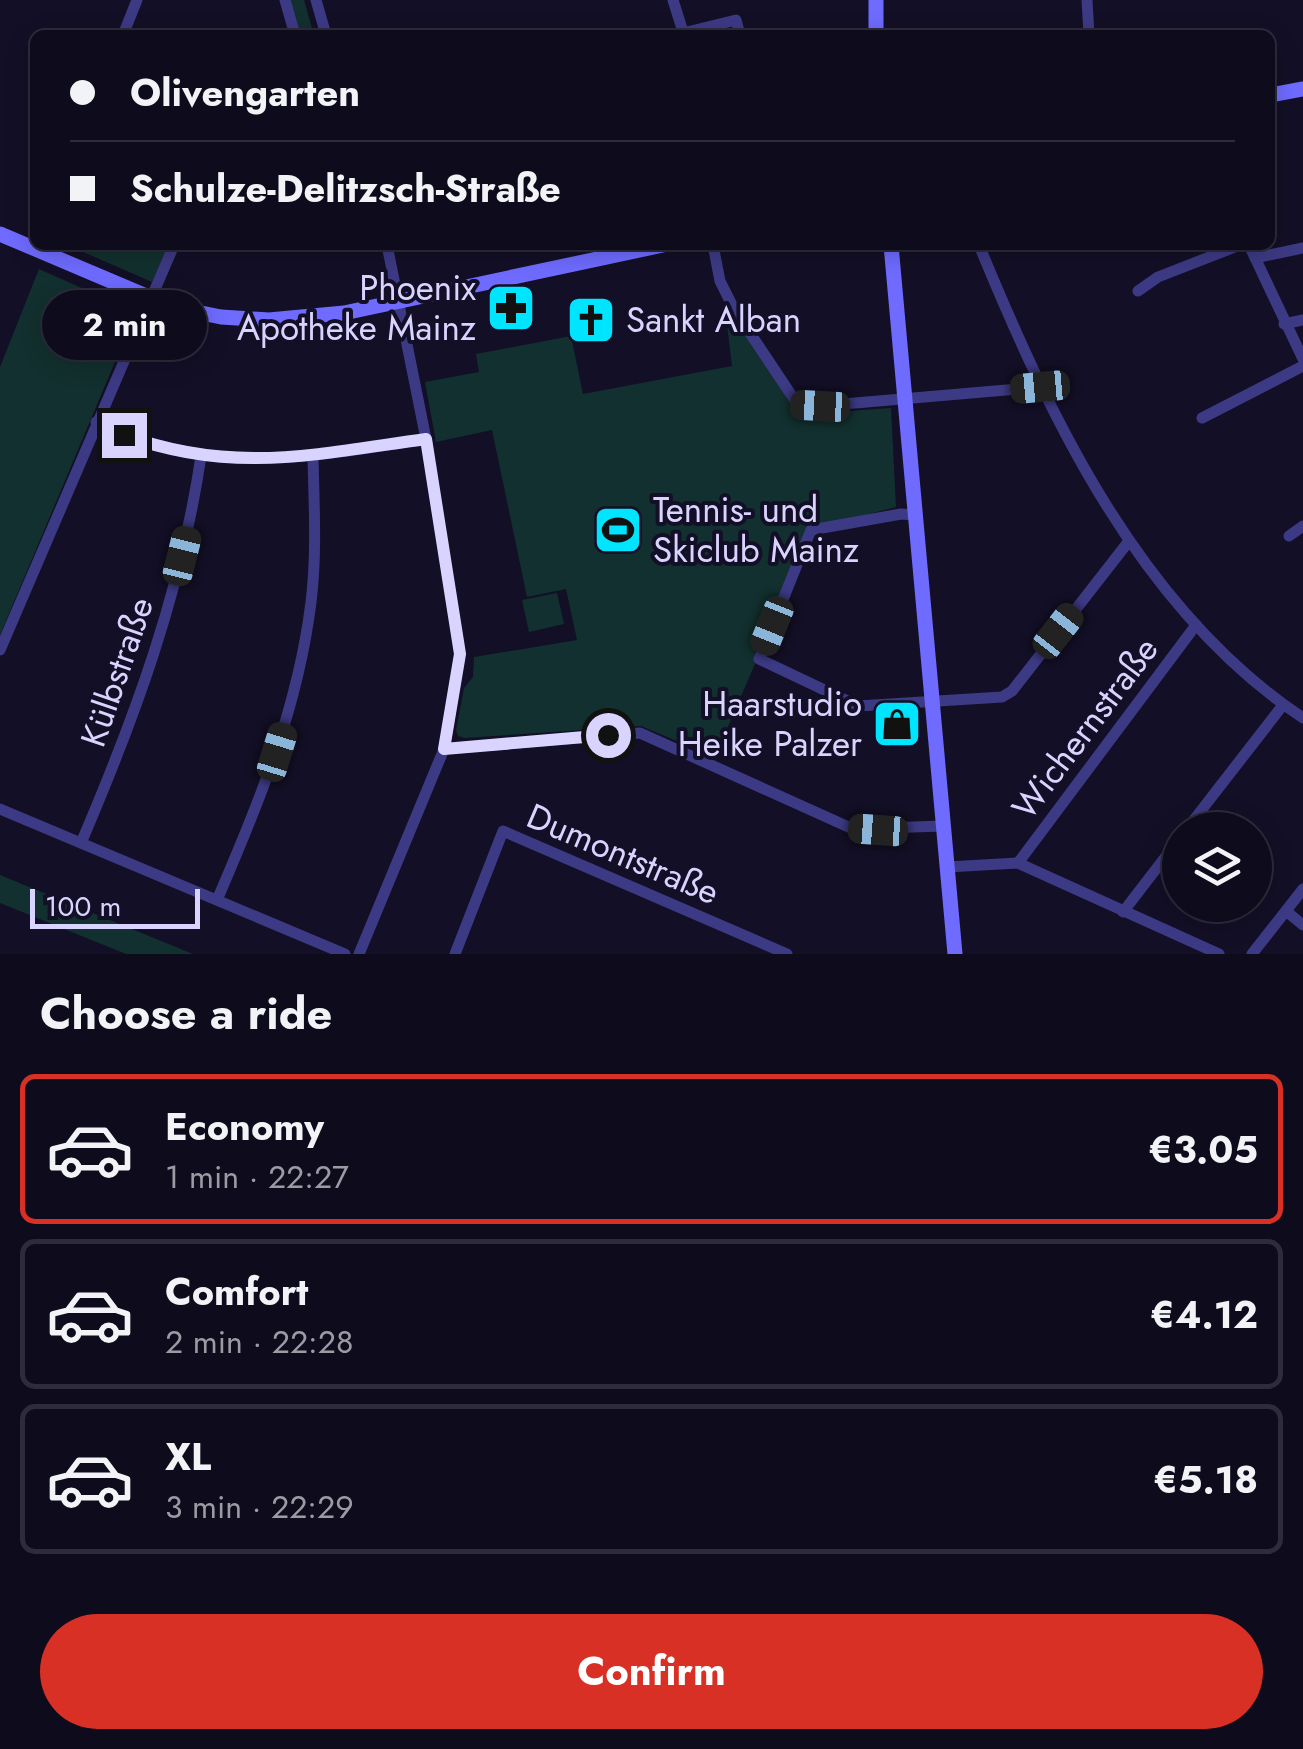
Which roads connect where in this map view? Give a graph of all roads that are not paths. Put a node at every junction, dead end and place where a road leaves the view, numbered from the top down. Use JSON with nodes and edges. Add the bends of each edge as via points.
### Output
{"nodes":[{"id":1,"x":137,"y":0,"type":"edge"},
{"id":2,"x":285,"y":0,"type":"edge"},
{"id":3,"x":316,"y":0,"type":"edge"},
{"id":4,"x":673,"y":0,"type":"edge"},
{"id":5,"x":876,"y":0,"type":"edge"},
{"id":6,"x":1086,"y":0,"type":"edge"},
{"id":7,"x":125,"y":30,"type":"edge"},
{"id":8,"x":294,"y":30,"type":"edge"},
{"id":9,"x":325,"y":30,"type":"edge"},
{"id":10,"x":680,"y":30,"type":"edge"},
{"id":11,"x":697,"y":30,"type":"edge"},
{"id":12,"x":739,"y":30,"type":"edge"},
{"id":13,"x":876,"y":30,"type":"edge"},
{"id":14,"x":1089,"y":30,"type":"edge"},
{"id":15,"x":1303,"y":89,"type":"edge"},
{"id":16,"x":1275,"y":94,"type":"edge"},
{"id":17,"x":0,"y":234,"type":"edge"},
{"id":18,"x":30,"y":245,"type":"edge"},
{"id":19,"x":1303,"y":248,"type":"edge"},
{"id":20,"x":43,"y":250,"type":"edge"},
{"id":21,"x":172,"y":250,"type":"edge"},
{"id":22,"x":388,"y":250,"type":"edge"},
{"id":23,"x":640,"y":250,"type":"edge"},
{"id":24,"x":714,"y":250,"type":"edge"},
{"id":25,"x":892,"y":250,"type":"edge"},
{"id":26,"x":981,"y":250,"type":"edge"},
{"id":27,"x":1227,"y":250,"type":"edge"},
{"id":28,"x":1251,"y":250,"type":"edge"},
{"id":29,"x":1255,"y":258,"type":"junction"},
{"id":30,"x":1138,"y":292,"type":"dead end"},
{"id":31,"x":151,"y":300,"type":"junction"},
{"id":32,"x":400,"y":301,"type":"junction"},
{"id":33,"x":1303,"y":320,"type":"edge"},
{"id":34,"x":1284,"y":324,"type":"junction"},
{"id":35,"x":1303,"y":362,"type":"edge"},
{"id":36,"x":1040,"y":387,"type":"junction"},
{"id":37,"x":904,"y":398,"type":"junction"},
{"id":38,"x":1202,"y":418,"type":"dead end"},
{"id":39,"x":96,"y":422,"type":"junction"},
{"id":40,"x":426,"y":439,"type":"junction"},
{"id":41,"x":202,"y":456,"type":"junction"},
{"id":42,"x":313,"y":457,"type":"junction"},
{"id":43,"x":915,"y":515,"type":"junction"},
{"id":44,"x":1303,"y":526,"type":"edge"},
{"id":45,"x":1289,"y":536,"type":"dead end"},
{"id":46,"x":1129,"y":541,"type":"junction"},
{"id":47,"x":1196,"y":625,"type":"junction"},
{"id":48,"x":0,"y":650,"type":"edge"},
{"id":49,"x":932,"y":700,"type":"junction"},
{"id":50,"x":1283,"y":705,"type":"junction"},
{"id":51,"x":1303,"y":718,"type":"edge"},
{"id":52,"x":444,"y":749,"type":"junction"},
{"id":53,"x":0,"y":808,"type":"edge"},
{"id":54,"x":1200,"y":812,"type":"edge"},
{"id":55,"x":943,"y":826,"type":"junction"},
{"id":56,"x":82,"y":843,"type":"junction"},
{"id":57,"x":1162,"y":861,"type":"edge"},
{"id":58,"x":1018,"y":863,"type":"junction"},
{"id":59,"x":947,"y":868,"type":"junction"},
{"id":60,"x":1303,"y":889,"type":"edge"},
{"id":61,"x":218,"y":900,"type":"junction"},
{"id":62,"x":1123,"y":912,"type":"junction"},
{"id":63,"x":1286,"y":912,"type":"junction"},
{"id":64,"x":1303,"y":925,"type":"edge"},
{"id":65,"x":346,"y":954,"type":"edge"},
{"id":66,"x":359,"y":954,"type":"edge"},
{"id":67,"x":454,"y":954,"type":"edge"},
{"id":68,"x":786,"y":954,"type":"edge"},
{"id":69,"x":955,"y":954,"type":"edge"},
{"id":70,"x":1219,"y":954,"type":"edge"},
{"id":71,"x":1252,"y":954,"type":"edge"}],
"edges":[{"from":1,"to":7,"type":"street"},
{"from":2,"to":8,"type":"street"},
{"from":3,"to":9,"type":"street"},
{"from":4,"to":10,"type":"street"},
{"from":5,"to":13,"type":"street"},
{"from":6,"to":14,"type":"street"},
{"from":11,"to":12,"type":"street","via":[[736,20]]},
{"from":15,"to":16,"type":"street"},
{"from":17,"to":18,"type":"street"},
{"from":19,"to":29,"type":"street"},
{"from":20,"to":31,"type":"street"},
{"from":21,"to":31,"type":"street"},
{"from":22,"to":32,"type":"street"},
{"from":23,"to":32,"type":"street"},
{"from":24,"to":37,"type":"street","via":[[734,309],[798,405]]},
{"from":25,"to":37,"type":"street"},
{"from":26,"to":36,"type":"street"},
{"from":27,"to":30,"type":"street","via":[[1158,277]]},
{"from":28,"to":29,"type":"street"},
{"from":29,"to":34,"type":"street"},
{"from":31,"to":32,"type":"street","via":[[262,320]]},
{"from":31,"to":39,"type":"street"},
{"from":32,"to":40,"type":"street"},
{"from":33,"to":34,"type":"street"},
{"from":34,"to":35,"type":"street"},
{"from":35,"to":38,"type":"street"},
{"from":36,"to":37,"type":"street"},
{"from":36,"to":46,"type":"street"},
{"from":37,"to":43,"type":"street"},
{"from":39,"to":41,"type":"street"},
{"from":39,"to":48,"type":"street"},
{"from":40,"to":42,"type":"street"},
{"from":40,"to":52,"type":"street","via":[[460,654]]},
{"from":41,"to":42,"type":"street"},
{"from":41,"to":56,"type":"street","name":"Külbstraße","via":[[150,673]]},
{"from":42,"to":61,"type":"street","via":[[311,600],[297,682],[270,774]]},
{"from":43,"to":49,"type":"street"},
{"from":43,"to":49,"type":"street","via":[[811,530],[759,659],[858,706]]},
{"from":44,"to":45,"type":"street"},
{"from":46,"to":47,"type":"street"},
{"from":46,"to":49,"type":"street","via":[[1012,691],[1002,698]]},
{"from":47,"to":50,"type":"street"},
{"from":47,"to":58,"type":"street","name":"Wichernstraße"},
{"from":49,"to":55,"type":"street"},
{"from":50,"to":51,"type":"street"},
{"from":50,"to":54,"type":"street"},
{"from":52,"to":55,"type":"street","via":[[640,733],[854,828]]},
{"from":52,"to":66,"type":"street"},
{"from":53,"to":56,"type":"street"},
{"from":55,"to":59,"type":"street"},
{"from":56,"to":61,"type":"street"},
{"from":57,"to":62,"type":"street"},
{"from":58,"to":59,"type":"street"},
{"from":58,"to":62,"type":"street"},
{"from":59,"to":69,"type":"street"},
{"from":60,"to":63,"type":"street"},
{"from":61,"to":65,"type":"street"},
{"from":62,"to":70,"type":"street"},
{"from":63,"to":64,"type":"street"},
{"from":63,"to":71,"type":"street"},
{"from":67,"to":68,"type":"street","name":"Dumontstraße","via":[[503,831]]}]}
